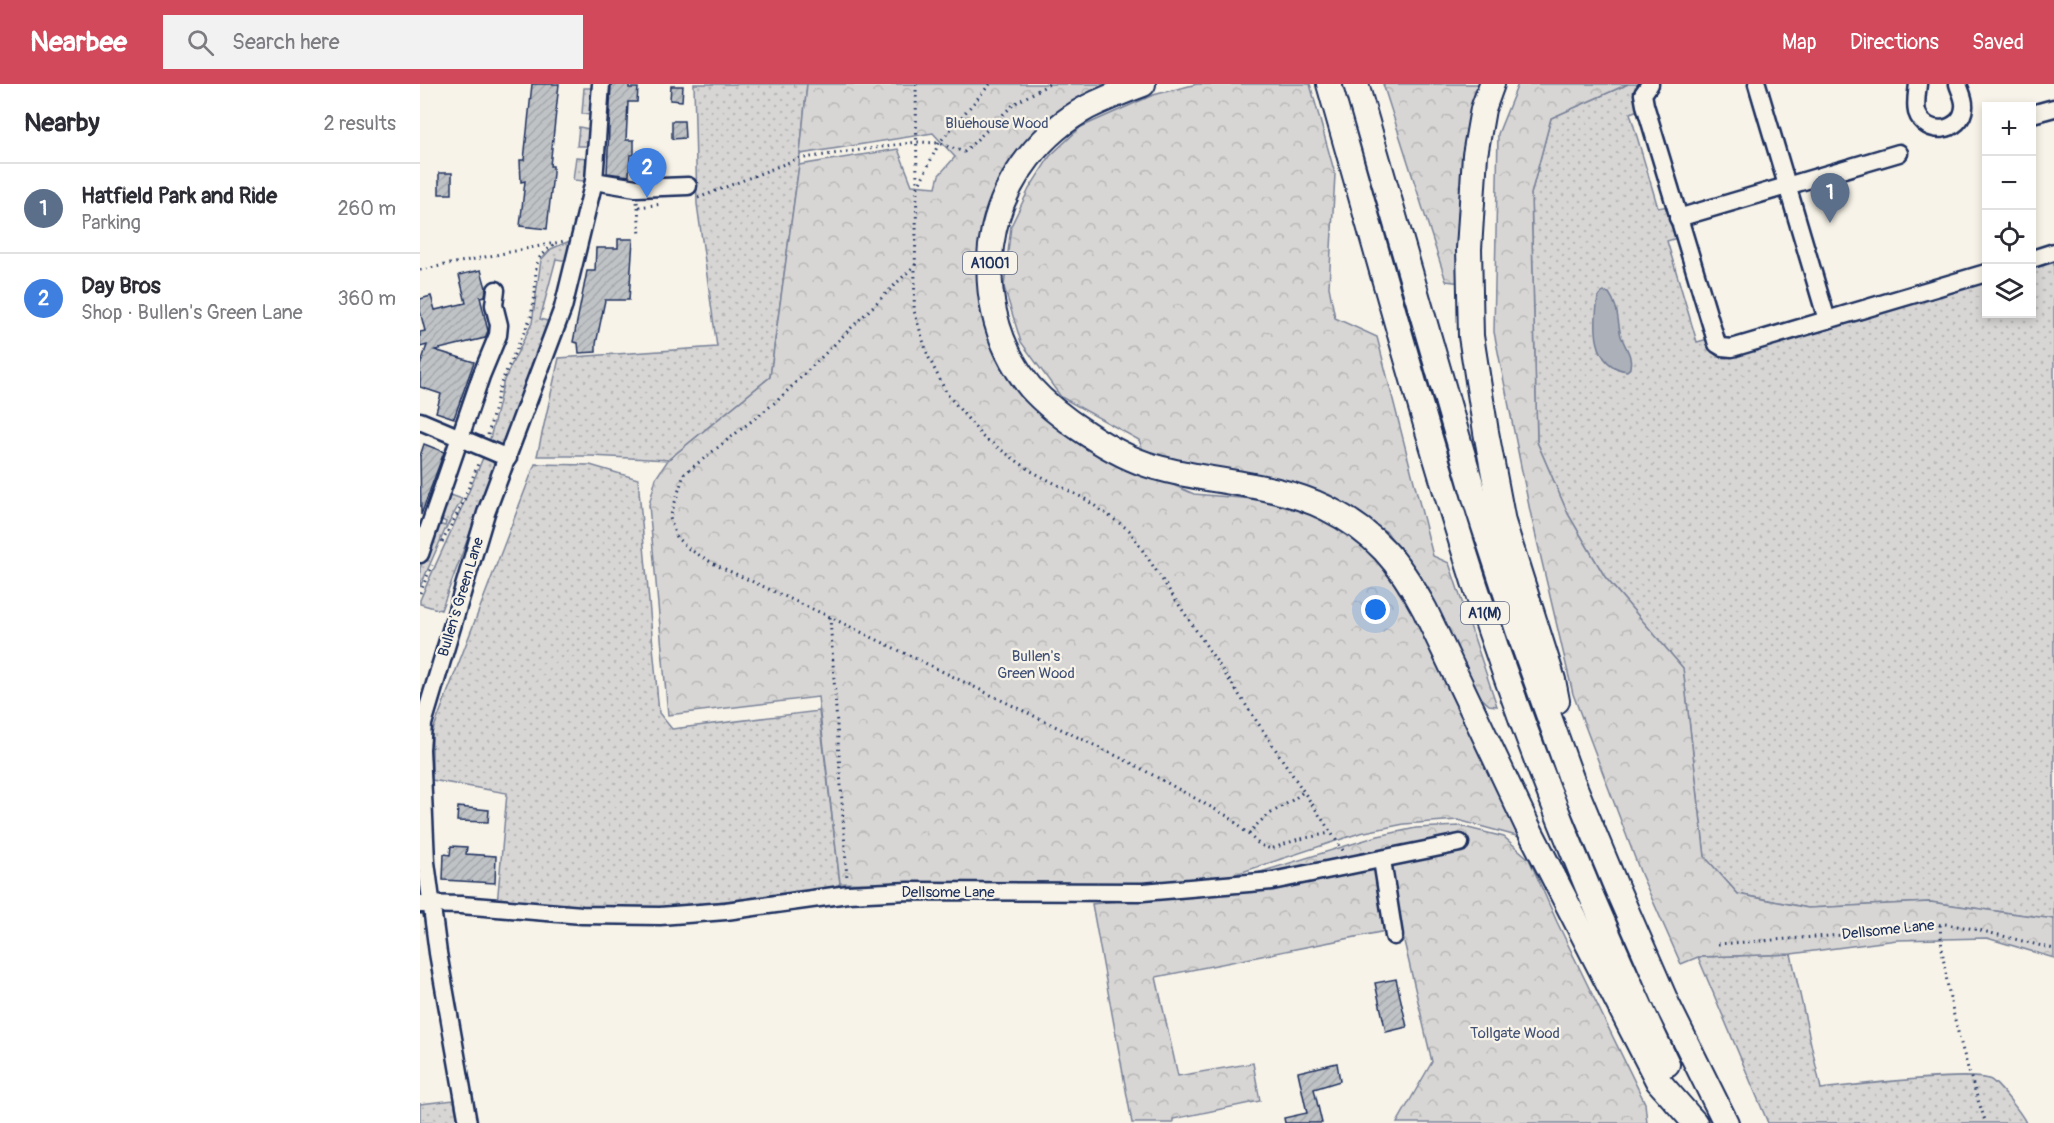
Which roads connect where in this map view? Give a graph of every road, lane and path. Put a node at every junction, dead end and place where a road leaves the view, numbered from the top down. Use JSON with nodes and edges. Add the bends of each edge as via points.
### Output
{"nodes":[{"id":1,"x":601,"y":84,"type":"edge"},
{"id":2,"x":915,"y":84,"type":"edge"},
{"id":3,"x":990,"y":84,"type":"edge"},
{"id":4,"x":1049,"y":84,"type":"edge"},
{"id":5,"x":1143,"y":84,"type":"edge"},
{"id":6,"x":1329,"y":84,"type":"edge"},
{"id":7,"x":1356,"y":84,"type":"edge"},
{"id":8,"x":1492,"y":84,"type":"edge"},
{"id":9,"x":1650,"y":84,"type":"edge"},
{"id":10,"x":1757,"y":84,"type":"edge"},
{"id":11,"x":1918,"y":84,"type":"edge"},
{"id":12,"x":1958,"y":84,"type":"edge"},
{"id":13,"x":2054,"y":108,"type":"edge"},
{"id":14,"x":2036,"y":113,"type":"edge"},
{"id":15,"x":917,"y":142,"type":"junction"},
{"id":16,"x":939,"y":143,"type":"junction"},
{"id":17,"x":1899,"y":153,"type":"dead end"},
{"id":18,"x":594,"y":181,"type":"junction"},
{"id":19,"x":1788,"y":186,"type":"junction"},
{"id":20,"x":636,"y":189,"type":"junction"},
{"id":21,"x":917,"y":189,"type":"junction"},
{"id":22,"x":689,"y":193,"type":"joint"},
{"id":23,"x":669,"y":204,"type":"dead end"},
{"id":24,"x":638,"y":207,"type":"junction"},
{"id":25,"x":1678,"y":218,"type":"junction"},
{"id":26,"x":640,"y":236,"type":"dead end"},
{"id":27,"x":574,"y":238,"type":"dead end"},
{"id":28,"x":555,"y":243,"type":"junction"},
{"id":29,"x":2054,"y":252,"type":"edge"},
{"id":30,"x":2036,"y":257,"type":"edge"},
{"id":31,"x":916,"y":264,"type":"junction"},
{"id":32,"x":420,"y":270,"type":"edge"},
{"id":33,"x":1982,"y":274,"type":"edge"},
{"id":34,"x":496,"y":290,"type":"dead end"},
{"id":35,"x":1827,"y":320,"type":"junction"},
{"id":36,"x":420,"y":421,"type":"edge"},
{"id":37,"x":489,"y":432,"type":"dead end"},
{"id":38,"x":461,"y":437,"type":"junction"},
{"id":39,"x":1126,"y":456,"type":"joint"},
{"id":40,"x":508,"y":458,"type":"junction"},
{"id":41,"x":479,"y":462,"type":"dead end"},
{"id":42,"x":438,"y":551,"type":"dead end"},
{"id":43,"x":427,"y":557,"type":"edge"},
{"id":44,"x":420,"y":593,"type":"edge"},
{"id":45,"x":830,"y":617,"type":"junction"},
{"id":46,"x":1571,"y":778,"type":"junction"},
{"id":47,"x":1303,"y":792,"type":"junction"},
{"id":48,"x":1330,"y":833,"type":"junction"},
{"id":49,"x":1249,"y":834,"type":"junction"},
{"id":50,"x":1460,"y":843,"type":"dead end"},
{"id":51,"x":1382,"y":860,"type":"junction"},
{"id":52,"x":1353,"y":866,"type":"junction"},
{"id":53,"x":423,"y":868,"type":"edge"},
{"id":54,"x":848,"y":894,"type":"junction"},
{"id":55,"x":427,"y":904,"type":"edge"},
{"id":56,"x":1940,"y":925,"type":"junction"},
{"id":57,"x":1394,"y":936,"type":"dead end"},
{"id":58,"x":1718,"y":944,"type":"dead end"},
{"id":59,"x":2054,"y":949,"type":"edge"},
{"id":60,"x":468,"y":1123,"type":"edge"},
{"id":61,"x":1695,"y":1123,"type":"edge"},
{"id":62,"x":1726,"y":1123,"type":"edge"},
{"id":63,"x":1986,"y":1123,"type":"edge"}],
"edges":[{"from":1,"to":18,"type":"street","name":"Bullen's Green Lane"},
{"from":2,"to":15,"type":"path"},
{"from":3,"to":16,"type":"path"},
{"from":4,"to":16,"type":"path","via":[[1014,104],[964,152]]},
{"from":5,"to":39,"type":"highway","number":"A1001","via":[[1087,108],[1033,151],[1019,169],[998,212],[989,273],[999,330],[1030,386],[1069,422]]},
{"from":6,"to":61,"type":"highway","number":"A1(M)","via":[[1431,443],[1495,641],[1582,873]]},
{"from":7,"to":46,"type":"highway","number":"A1(M)","via":[[1478,508]]},
{"from":8,"to":46,"type":"highway","number":"A1(M)","via":[[1475,155],[1469,249],[1472,336],[1503,522],[1553,680]]},
{"from":9,"to":25,"type":"street","via":[[1644,99]]},
{"from":10,"to":19,"type":"street"},
{"from":11,"to":12,"type":"street","via":[[1919,117],[1928,126],[1941,129],[1954,126],[1963,115],[1964,101]]},
{"from":13,"to":14,"type":"street"},
{"from":15,"to":16,"type":"path"},
{"from":15,"to":21,"type":"path"},
{"from":15,"to":22,"type":"path","via":[[797,159]]},
{"from":16,"to":21,"type":"path"},
{"from":17,"to":19,"type":"street"},
{"from":18,"to":20,"type":"street"},
{"from":18,"to":40,"type":"street","name":"Bullen's Green Lane","via":[[564,308]]},
{"from":19,"to":25,"type":"street"},
{"from":19,"to":35,"type":"street"},
{"from":20,"to":22,"type":"street"},
{"from":20,"to":24,"type":"path"},
{"from":21,"to":31,"type":"path"},
{"from":23,"to":24,"type":"path"},
{"from":24,"to":26,"type":"path"},
{"from":25,"to":35,"type":"street","via":[[1715,340],[1722,347],[1732,348]]},
{"from":27,"to":28,"type":"path"},
{"from":28,"to":32,"type":"path"},
{"from":28,"to":37,"type":"path","via":[[540,256],[536,266],[531,317],[501,383]]},
{"from":29,"to":30,"type":"street"},
{"from":31,"to":45,"type":"path","via":[[777,401],[684,474],[670,518],[676,537],[689,549]]},
{"from":31,"to":47,"type":"path","via":[[914,311],[928,356],[947,394],[984,437],[1031,471],[1085,499],[1129,530]]},
{"from":33,"to":35,"type":"street"},
{"from":34,"to":38,"type":"street","via":[[498,335]]},
{"from":36,"to":38,"type":"street"},
{"from":38,"to":40,"type":"street"},
{"from":38,"to":43,"type":"street"},
{"from":39,"to":61,"type":"highway","number":"A1(M)","via":[[1186,475],[1300,496],[1346,518],[1389,554],[1407,576],[1425,610],[1527,825],[1658,1081]]},
{"from":40,"to":53,"type":"street","name":"Bullen's Green Lane","via":[[486,513],[423,724]]},
{"from":41,"to":42,"type":"path"},
{"from":43,"to":44,"type":"path"},
{"from":45,"to":49,"type":"path","via":[[1131,763],[1229,817]]},
{"from":45,"to":54,"type":"path"},
{"from":46,"to":62,"type":"highway","number":"A1(M)","via":[[1668,1006]]},
{"from":47,"to":48,"type":"path"},
{"from":47,"to":49,"type":"path","via":[[1273,811]]},
{"from":48,"to":49,"type":"path","via":[[1271,849]]},
{"from":48,"to":52,"type":"path"},
{"from":50,"to":51,"type":"street","name":"Dellsome Lane"},
{"from":51,"to":52,"type":"street","name":"Dellsome Lane"},
{"from":51,"to":57,"type":"street"},
{"from":52,"to":54,"type":"street","name":"Dellsome Lane","via":[[1272,881],[1154,892]]},
{"from":53,"to":55,"type":"street","name":"Bullen's Green Lane"},
{"from":54,"to":55,"type":"street","name":"Dellsome Lane","via":[[660,916],[582,915]]},
{"from":55,"to":60,"type":"street","name":"Bullen's Green Lane"},
{"from":56,"to":58,"type":"path","name":"Dellsome Lane"},
{"from":56,"to":59,"type":"path","name":"Dellsome Lane","via":[[1975,929]]},
{"from":56,"to":63,"type":"path","via":[[1942,955],[1965,1060]]}]}
